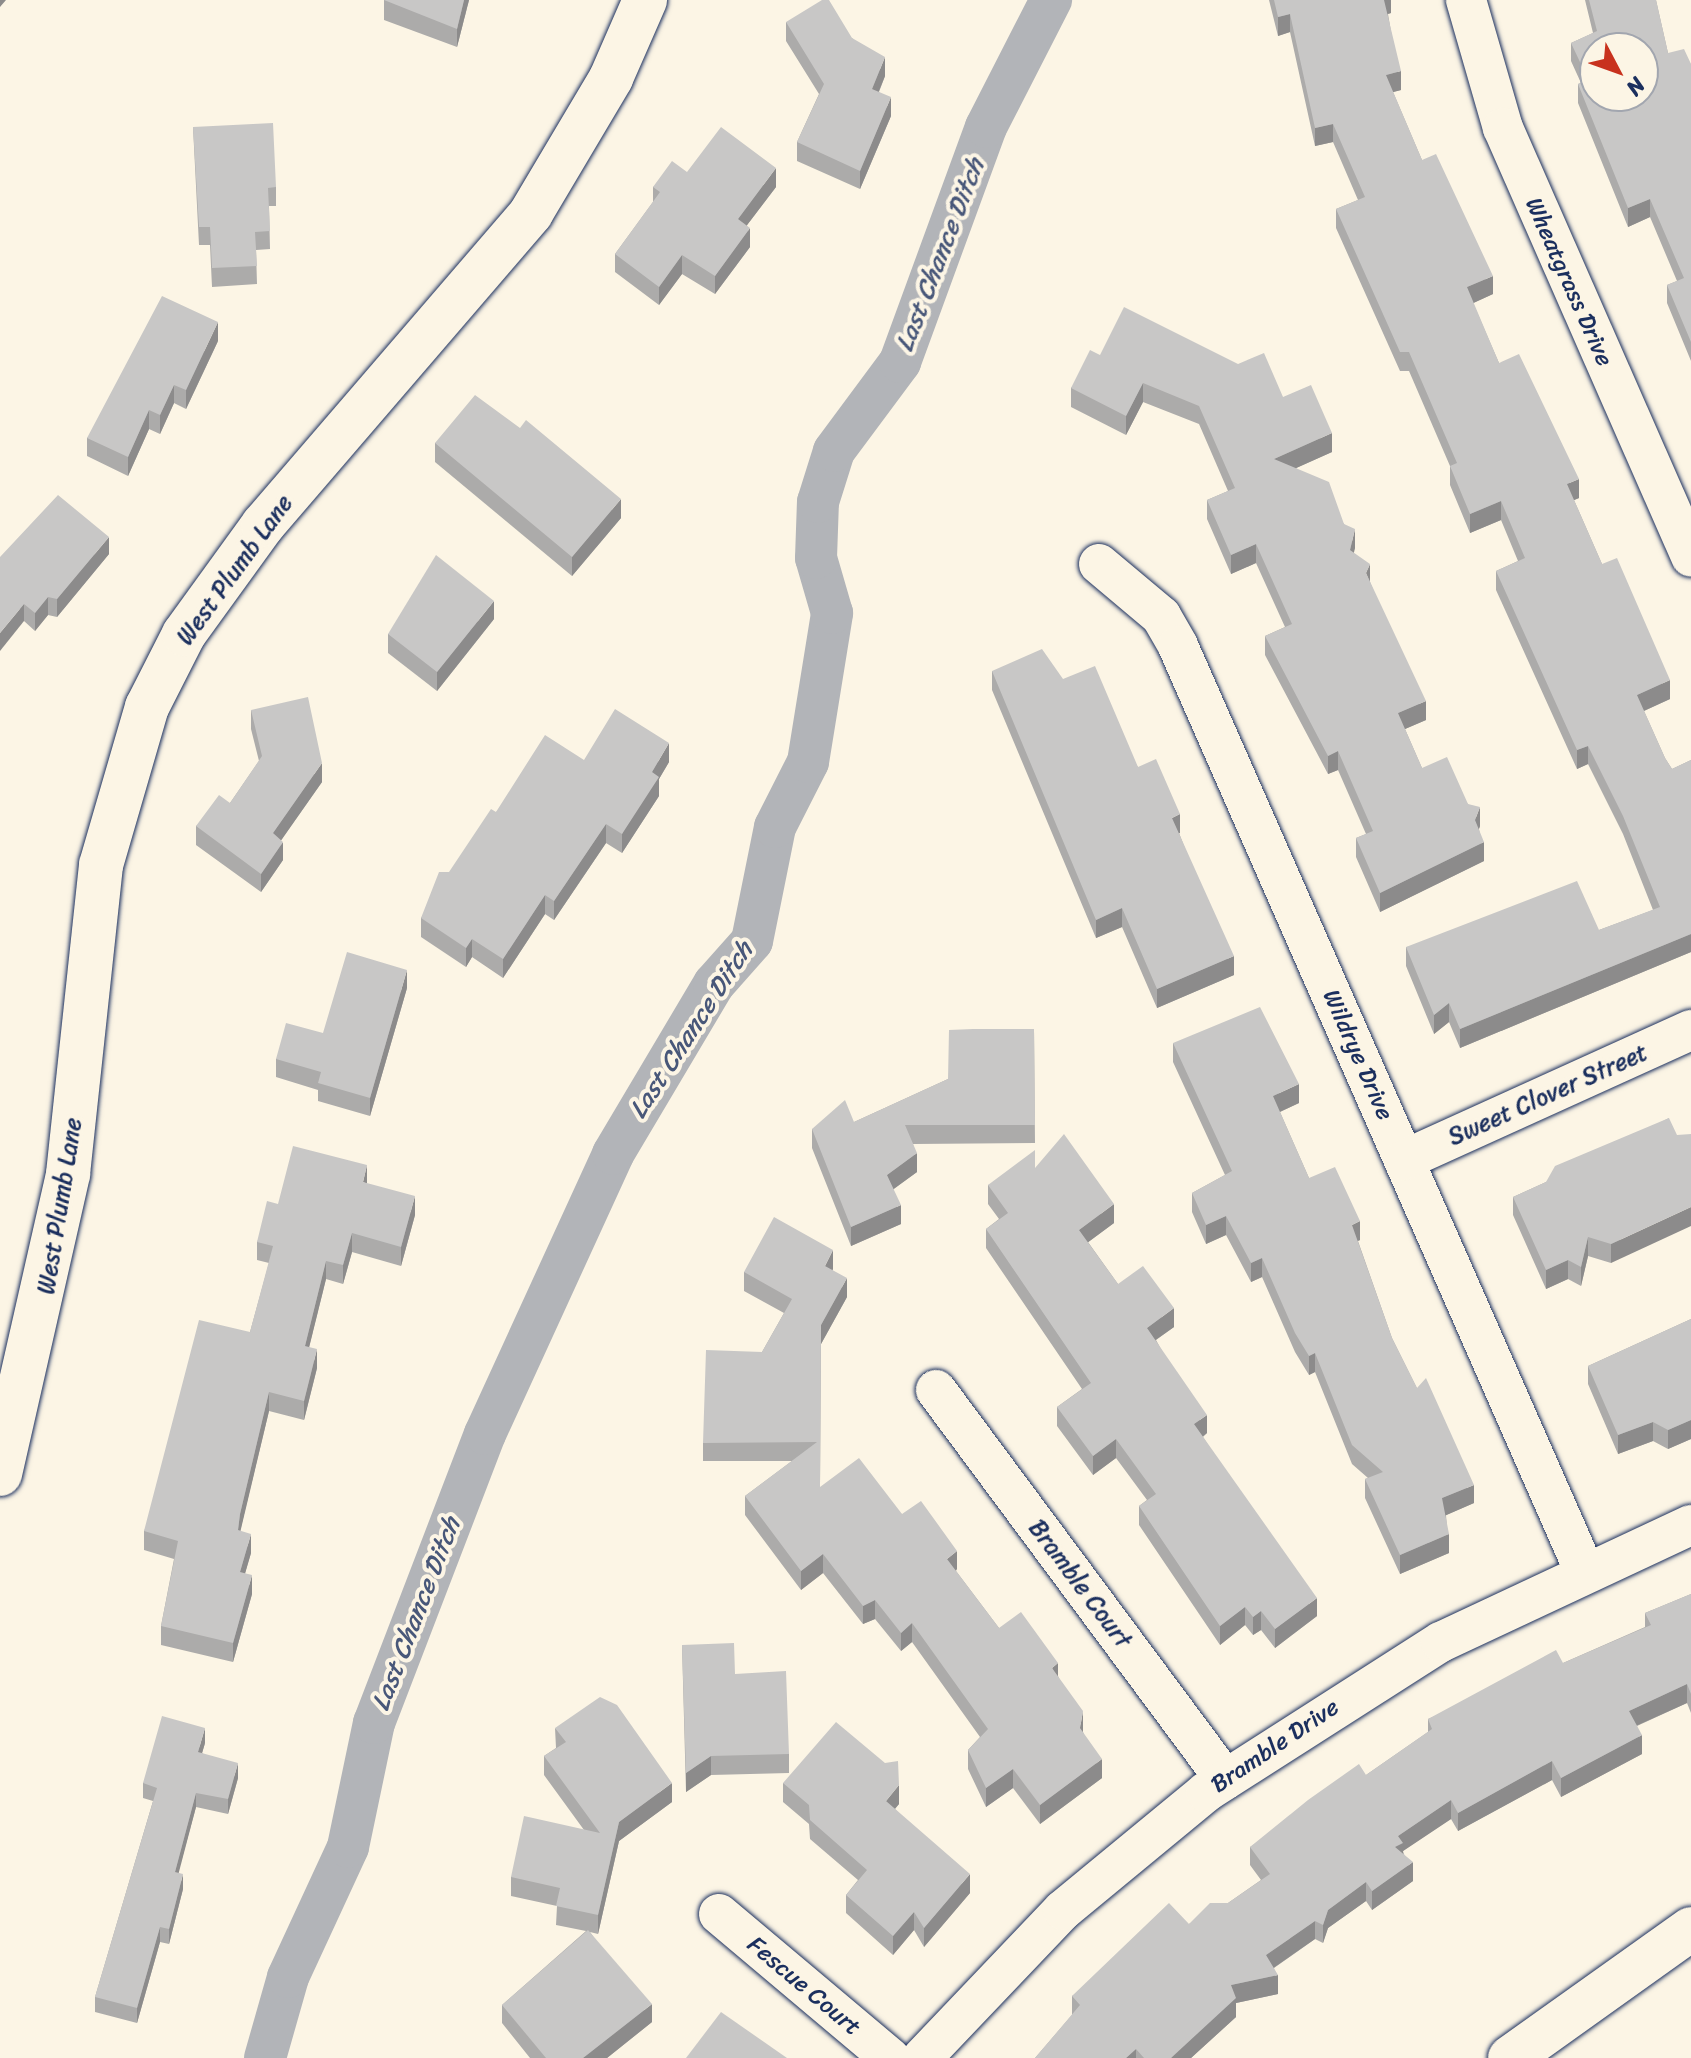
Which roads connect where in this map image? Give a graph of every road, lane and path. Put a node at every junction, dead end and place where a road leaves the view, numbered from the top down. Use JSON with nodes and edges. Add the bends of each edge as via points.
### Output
{"nodes":[{"id":1,"x":645,"y":0,"type":"edge"},
{"id":2,"x":1466,"y":0,"type":"edge"},
{"id":3,"x":1691,"y":557,"type":"edge"},
{"id":4,"x":1099,"y":564,"type":"dead end"},
{"id":5,"x":1691,"y":1030,"type":"edge"},
{"id":6,"x":1404,"y":1160,"type":"junction"},
{"id":7,"x":936,"y":1390,"type":"dead end"},
{"id":8,"x":0,"y":1474,"type":"edge"},
{"id":9,"x":1691,"y":1525,"type":"edge"},
{"id":10,"x":1584,"y":1570,"type":"junction"},
{"id":11,"x":1225,"y":1779,"type":"junction"},
{"id":12,"x":719,"y":1914,"type":"dead end"},
{"id":13,"x":1691,"y":1929,"type":"edge"},
{"id":14,"x":890,"y":2058,"type":"edge"},
{"id":15,"x":922,"y":2058,"type":"edge"},
{"id":16,"x":1510,"y":2058,"type":"edge"}],
"edges":[{"from":1,"to":8,"type":"main road","name":"West Plumb Lane","via":[[611,78],[531,213],[263,525],[184,634],[147,707],[101,865],[68,1174]]},
{"from":2,"to":3,"type":"street","name":"Wheatgrass Drive","via":[[1503,128]]},
{"from":4,"to":6,"type":"street","name":"Wildrye Drive","via":[[1143,598],[1178,646]]},
{"from":5,"to":6,"type":"street","name":"Sweet Clover Street"},
{"from":6,"to":10,"type":"street","name":"Wildrye Drive"},
{"from":7,"to":11,"type":"street","name":"Bramble Court"},
{"from":9,"to":10,"type":"street","name":"Bramble Drive"},
{"from":10,"to":11,"type":"street","name":"Bramble Drive","via":[[1428,1649]]},
{"from":11,"to":15,"type":"street","name":"Bramble Drive","via":[[1063,1910]]},
{"from":12,"to":14,"type":"street","name":"Fescue Court"},
{"from":13,"to":16,"type":"main road"}]}
